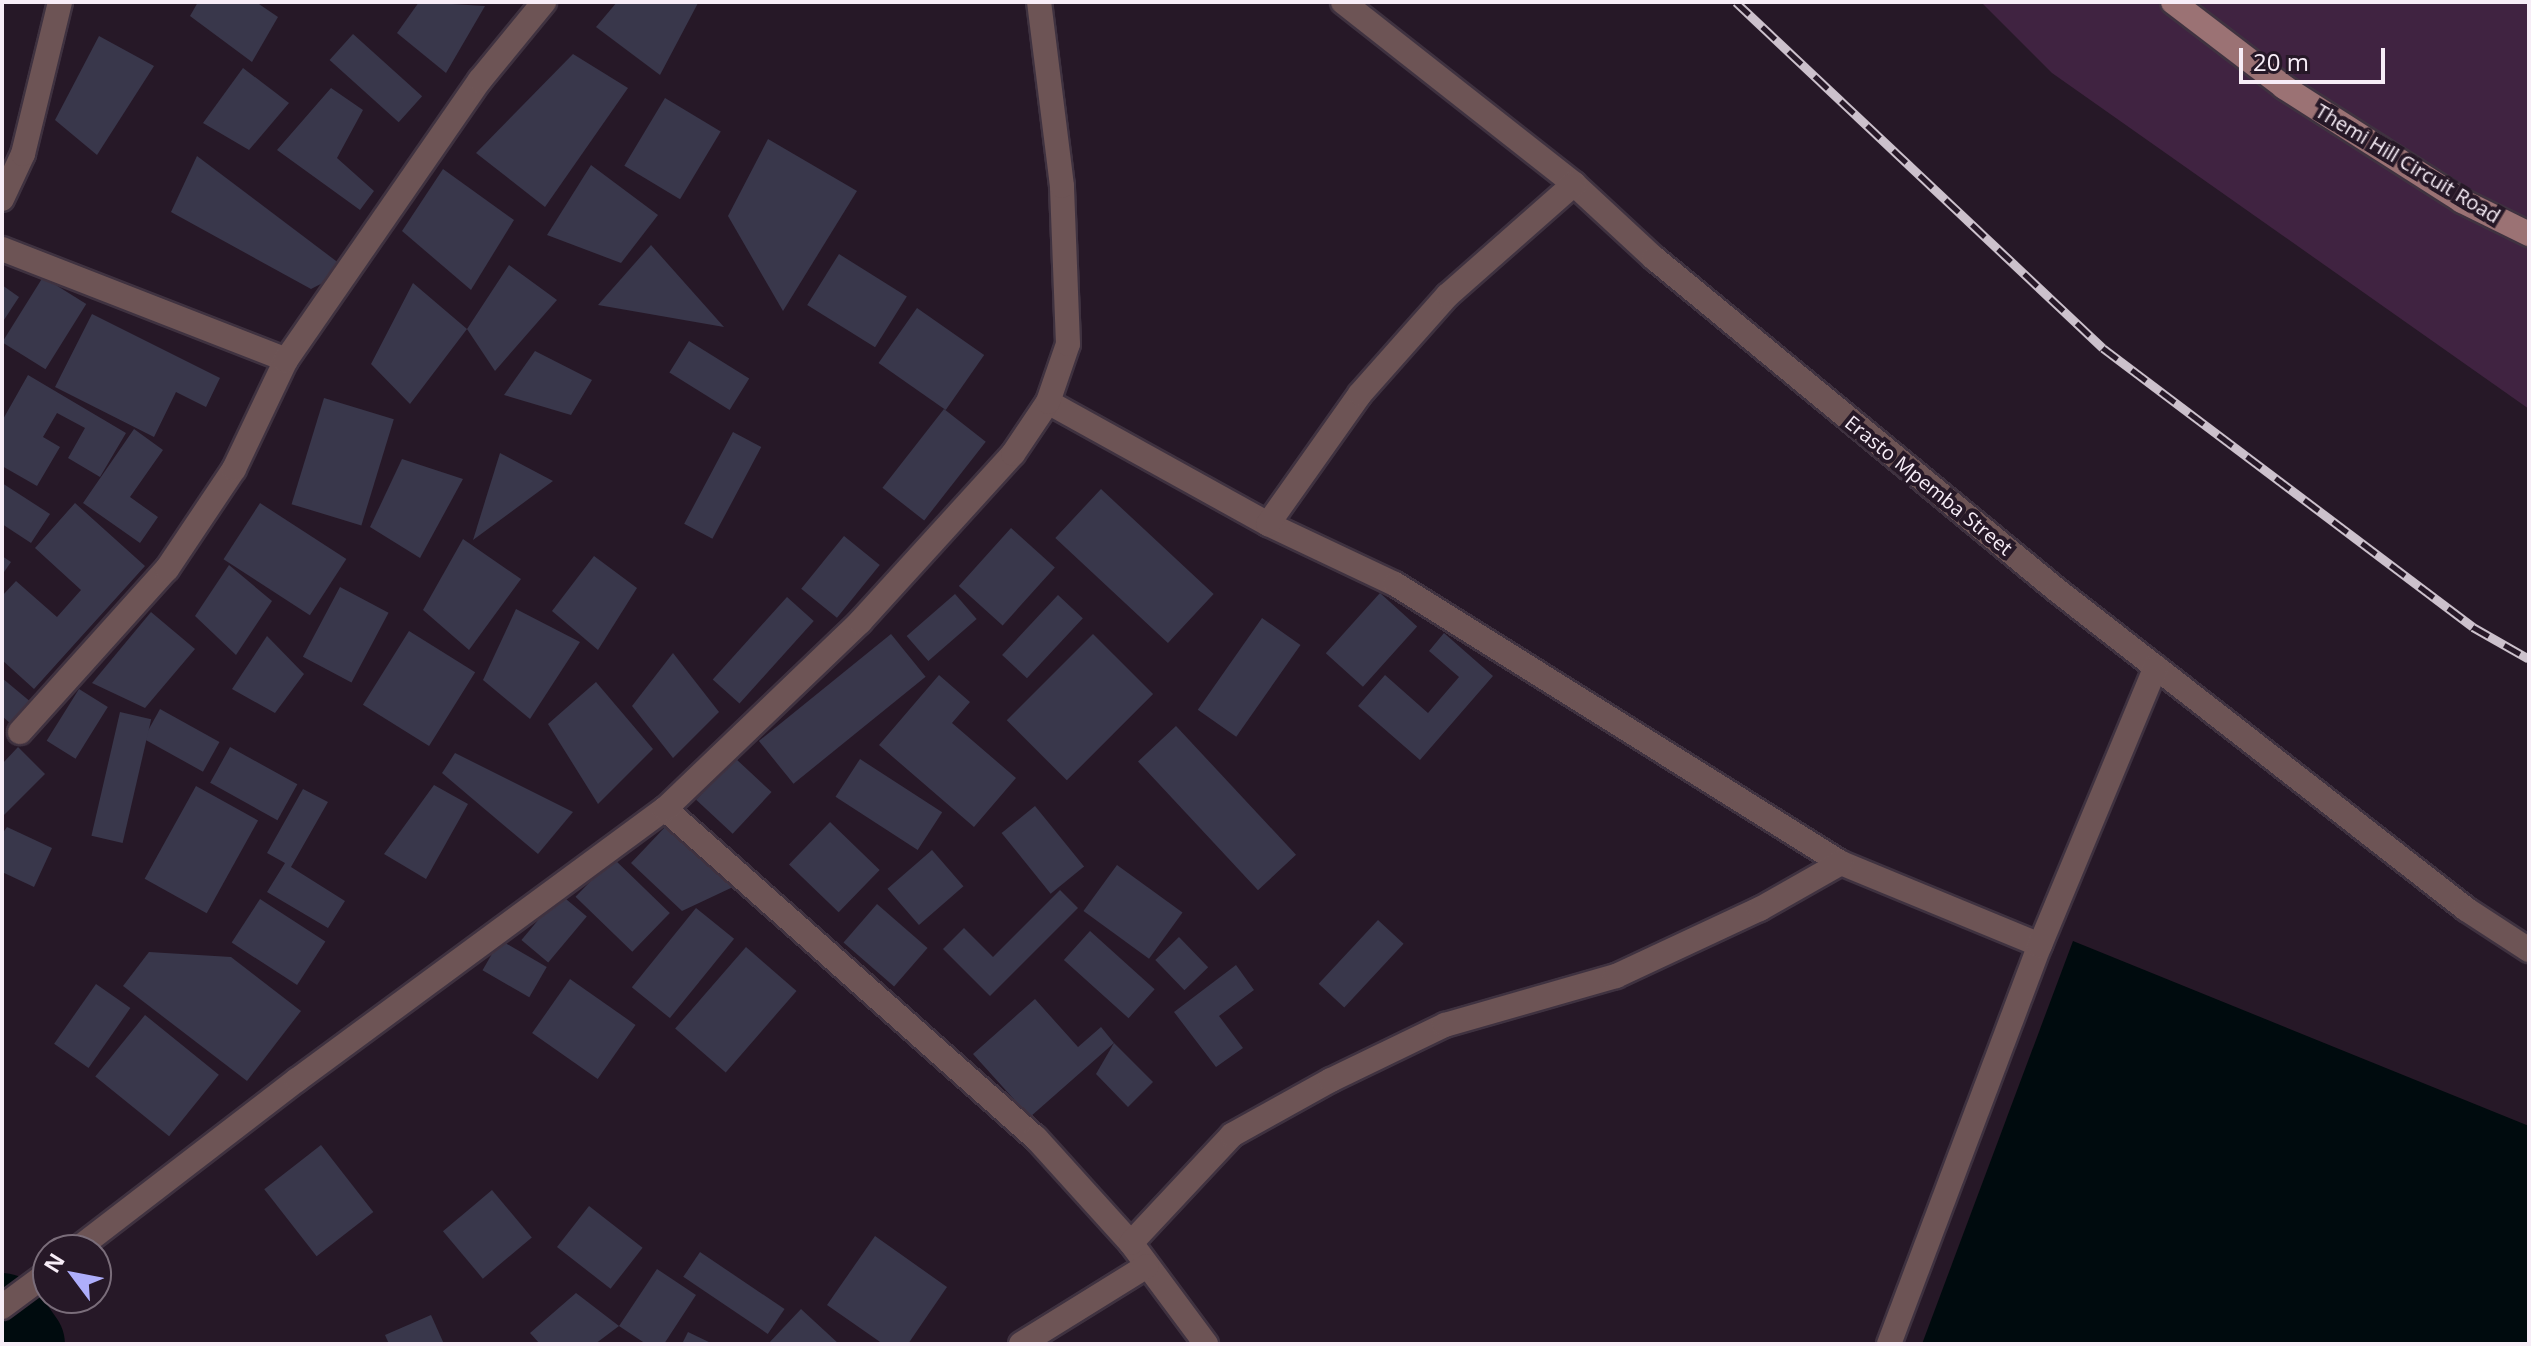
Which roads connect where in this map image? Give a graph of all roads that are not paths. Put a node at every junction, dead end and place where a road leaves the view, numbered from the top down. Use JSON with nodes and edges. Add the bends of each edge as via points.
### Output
{"nodes":[{"id":1,"x":60,"y":2,"type":"edge"},
{"id":2,"x":544,"y":2,"type":"edge"},
{"id":3,"x":1039,"y":2,"type":"edge"},
{"id":4,"x":1343,"y":2,"type":"edge"},
{"id":5,"x":2173,"y":2,"type":"edge"},
{"id":6,"x":1574,"y":184,"type":"junction"},
{"id":7,"x":2,"y":199,"type":"edge"},
{"id":8,"x":2529,"y":234,"type":"edge"},
{"id":9,"x":2,"y":249,"type":"edge"},
{"id":10,"x":286,"y":360,"type":"junction"},
{"id":11,"x":1048,"y":402,"type":"junction"},
{"id":12,"x":1268,"y":524,"type":"junction"},
{"id":13,"x":2156,"y":667,"type":"junction"},
{"id":14,"x":20,"y":732,"type":"dead end"},
{"id":15,"x":665,"y":809,"type":"junction"},
{"id":16,"x":1841,"y":863,"type":"junction"},
{"id":17,"x":2040,"y":945,"type":"junction"},
{"id":18,"x":2529,"y":950,"type":"edge"},
{"id":19,"x":97,"y":1234,"type":"edge"},
{"id":20,"x":1131,"y":1243,"type":"junction"},
{"id":21,"x":1147,"y":1266,"type":"junction"},
{"id":22,"x":32,"y":1285,"type":"edge"},
{"id":23,"x":2,"y":1307,"type":"edge"},
{"id":24,"x":1021,"y":1344,"type":"edge"},
{"id":25,"x":1206,"y":1344,"type":"edge"},
{"id":26,"x":1889,"y":1344,"type":"edge"}],
"edges":[{"from":1,"to":7,"type":"street","via":[[23,154]]},
{"from":2,"to":10,"type":"street","via":[[480,80]]},
{"from":3,"to":11,"type":"street","via":[[1051,68],[1067,264],[1068,344]]},
{"from":4,"to":6,"type":"street","name":"Erasto Mpemba Street"},
{"from":5,"to":8,"type":"street","name":"Themi Hill Circuit Road","via":[[2284,87],[2462,201]]},
{"from":6,"to":12,"type":"street","via":[[1448,295],[1360,394]]},
{"from":6,"to":13,"type":"street","name":"Erasto Mpemba Street","via":[[1654,258],[1882,448]]},
{"from":9,"to":10,"type":"street"},
{"from":10,"to":14,"type":"street","via":[[234,469],[167,569]]},
{"from":11,"to":12,"type":"street"},
{"from":11,"to":15,"type":"street","via":[[1013,454],[918,562]]},
{"from":12,"to":16,"type":"street","via":[[1395,584]]},
{"from":13,"to":17,"type":"street"},
{"from":13,"to":18,"type":"street","name":"Erasto Mpemba Street","via":[[2466,909]]},
{"from":15,"to":19,"type":"street"},
{"from":15,"to":20,"type":"street","via":[[1036,1138]]},
{"from":16,"to":17,"type":"street"},
{"from":16,"to":20,"type":"street","via":[[1760,909],[1616,976],[1445,1025],[1331,1080],[1232,1135]]},
{"from":17,"to":26,"type":"street"},
{"from":20,"to":21,"type":"street"},
{"from":21,"to":24,"type":"street"},
{"from":21,"to":25,"type":"street"},
{"from":22,"to":23,"type":"street"}]}
